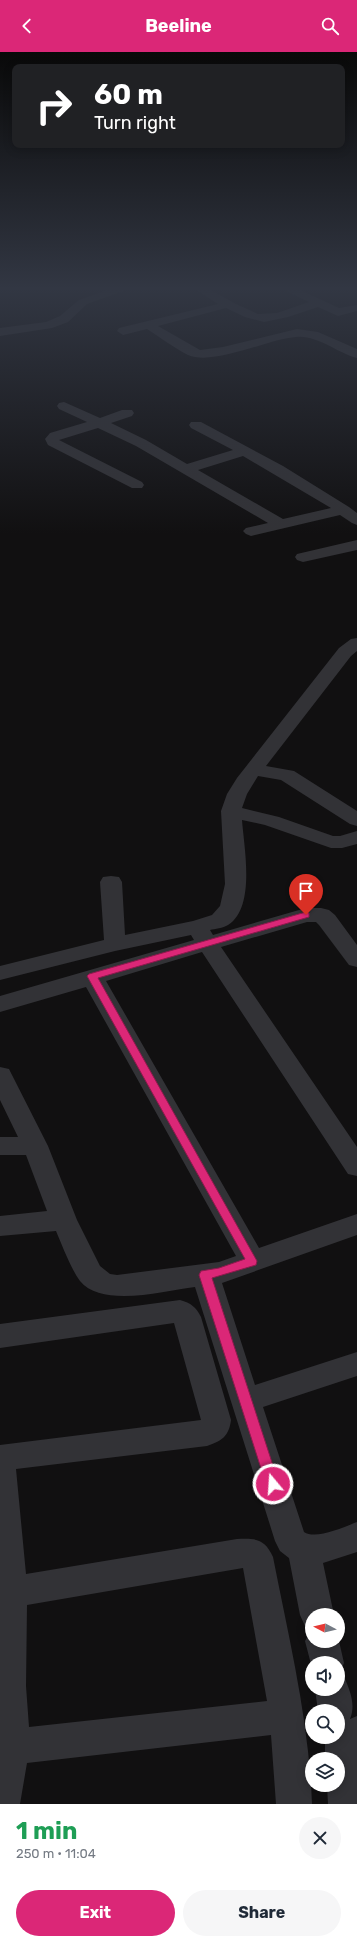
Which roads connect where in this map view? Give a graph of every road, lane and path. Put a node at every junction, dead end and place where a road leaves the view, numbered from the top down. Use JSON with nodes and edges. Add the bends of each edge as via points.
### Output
{"nodes":[{"id":1,"x":64,"y":406,"type":"dead end"},
{"id":2,"x":127,"y":413,"type":"dead end"},
{"id":3,"x":99,"y":423,"type":"junction"},
{"id":4,"x":196,"y":425,"type":"dead end"},
{"id":5,"x":244,"y":451,"type":"junction"},
{"id":6,"x":185,"y":469,"type":"junction"},
{"id":7,"x":137,"y":485,"type":"dead end"},
{"id":8,"x":344,"y":510,"type":"junction"},
{"id":9,"x":357,"y":520,"type":"edge"},
{"id":10,"x":280,"y":524,"type":"junction"},
{"id":11,"x":251,"y":531,"type":"dead end"},
{"id":12,"x":357,"y":545,"type":"edge"},
{"id":13,"x":303,"y":557,"type":"dead end"},
{"id":14,"x":357,"y":643,"type":"edge"},
{"id":15,"x":254,"y":770,"type":"junction"},
{"id":16,"x":231,"y":812,"type":"junction"},
{"id":17,"x":357,"y":820,"type":"edge"},
{"id":18,"x":357,"y":837,"type":"edge"},
{"id":19,"x":111,"y":882,"type":"dead end"},
{"id":20,"x":202,"y":935,"type":"junction"},
{"id":21,"x":115,"y":944,"type":"junction"},
{"id":22,"x":357,"y":960,"type":"edge"},
{"id":23,"x":0,"y":973,"type":"edge"},
{"id":24,"x":92,"y":976,"type":"junction"},
{"id":25,"x":0,"y":1004,"type":"edge"},
{"id":26,"x":0,"y":1075,"type":"edge"},
{"id":27,"x":0,"y":1146,"type":"edge"},
{"id":28,"x":35,"y":1146,"type":"junction"},
{"id":29,"x":357,"y":1167,"type":"edge"},
{"id":30,"x":64,"y":1220,"type":"junction"},
{"id":31,"x":357,"y":1224,"type":"edge"},
{"id":32,"x":0,"y":1226,"type":"edge"},
{"id":33,"x":252,"y":1261,"type":"junction"},
{"id":34,"x":205,"y":1275,"type":"junction"},
{"id":35,"x":0,"y":1336,"type":"edge"},
{"id":36,"x":357,"y":1364,"type":"edge"},
{"id":37,"x":246,"y":1400,"type":"junction"},
{"id":38,"x":357,"y":1537,"type":"edge"},
{"id":39,"x":304,"y":1550,"type":"junction"},
{"id":40,"x":11,"y":1592,"type":"junction"},
{"id":41,"x":316,"y":1608,"type":"edge"},
{"id":42,"x":287,"y":1716,"type":"junction"},
{"id":43,"x":344,"y":1744,"type":"edge"},
{"id":44,"x":12,"y":1747,"type":"junction"},
{"id":45,"x":2,"y":1804,"type":"edge"},
{"id":46,"x":294,"y":1804,"type":"edge"},
{"id":47,"x":346,"y":1804,"type":"edge"}],
"edges":[{"from":1,"to":3,"type":"street"},
{"from":2,"to":3,"type":"street"},
{"from":3,"to":6,"type":"street"},
{"from":3,"to":7,"type":"street","via":[[55,436],[52,442]]},
{"from":4,"to":5,"type":"street"},
{"from":5,"to":6,"type":"street"},
{"from":5,"to":8,"type":"street"},
{"from":6,"to":10,"type":"street"},
{"from":8,"to":9,"type":"street"},
{"from":8,"to":10,"type":"street"},
{"from":10,"to":11,"type":"street"},
{"from":12,"to":13,"type":"street"},
{"from":14,"to":15,"type":"street","via":[[345,652]]},
{"from":15,"to":16,"type":"street","via":[[237,794]]},
{"from":15,"to":17,"type":"street","via":[[287,775]]},
{"from":16,"to":18,"type":"street","via":[[272,821],[331,842],[342,842]]},
{"from":16,"to":20,"type":"street","via":[[236,884],[231,907]]},
{"from":19,"to":21,"type":"street"},
{"from":20,"to":21,"type":"street"},
{"from":20,"to":22,"type":"street","via":[[313,914],[327,920]]},
{"from":20,"to":24,"type":"street"},
{"from":20,"to":29,"type":"street"},
{"from":21,"to":23,"type":"street"},
{"from":24,"to":25,"type":"street"},
{"from":24,"to":33,"type":"street"},
{"from":26,"to":28,"type":"street"},
{"from":27,"to":28,"type":"street"},
{"from":28,"to":30,"type":"street"},
{"from":30,"to":32,"type":"street"},
{"from":30,"to":34,"type":"street","via":[[90,1273],[102,1283],[117,1286]]},
{"from":31,"to":33,"type":"street"},
{"from":33,"to":34,"type":"street","via":[[220,1273]]},
{"from":34,"to":37,"type":"street"},
{"from":35,"to":40,"type":"street","via":[[180,1311],[188,1317],[216,1420],[214,1428],[207,1433],[0,1458]]},
{"from":36,"to":37,"type":"street"},
{"from":37,"to":39,"type":"street","via":[[291,1541]]},
{"from":38,"to":39,"type":"street","via":[[325,1548]]},
{"from":39,"to":41,"type":"street"},
{"from":40,"to":42,"type":"street","via":[[252,1553],[257,1557],[259,1564]]},
{"from":40,"to":44,"type":"street","via":[[9,1686]]},
{"from":42,"to":44,"type":"street"},
{"from":42,"to":46,"type":"street"},
{"from":43,"to":47,"type":"street"},
{"from":44,"to":45,"type":"street"}]}
